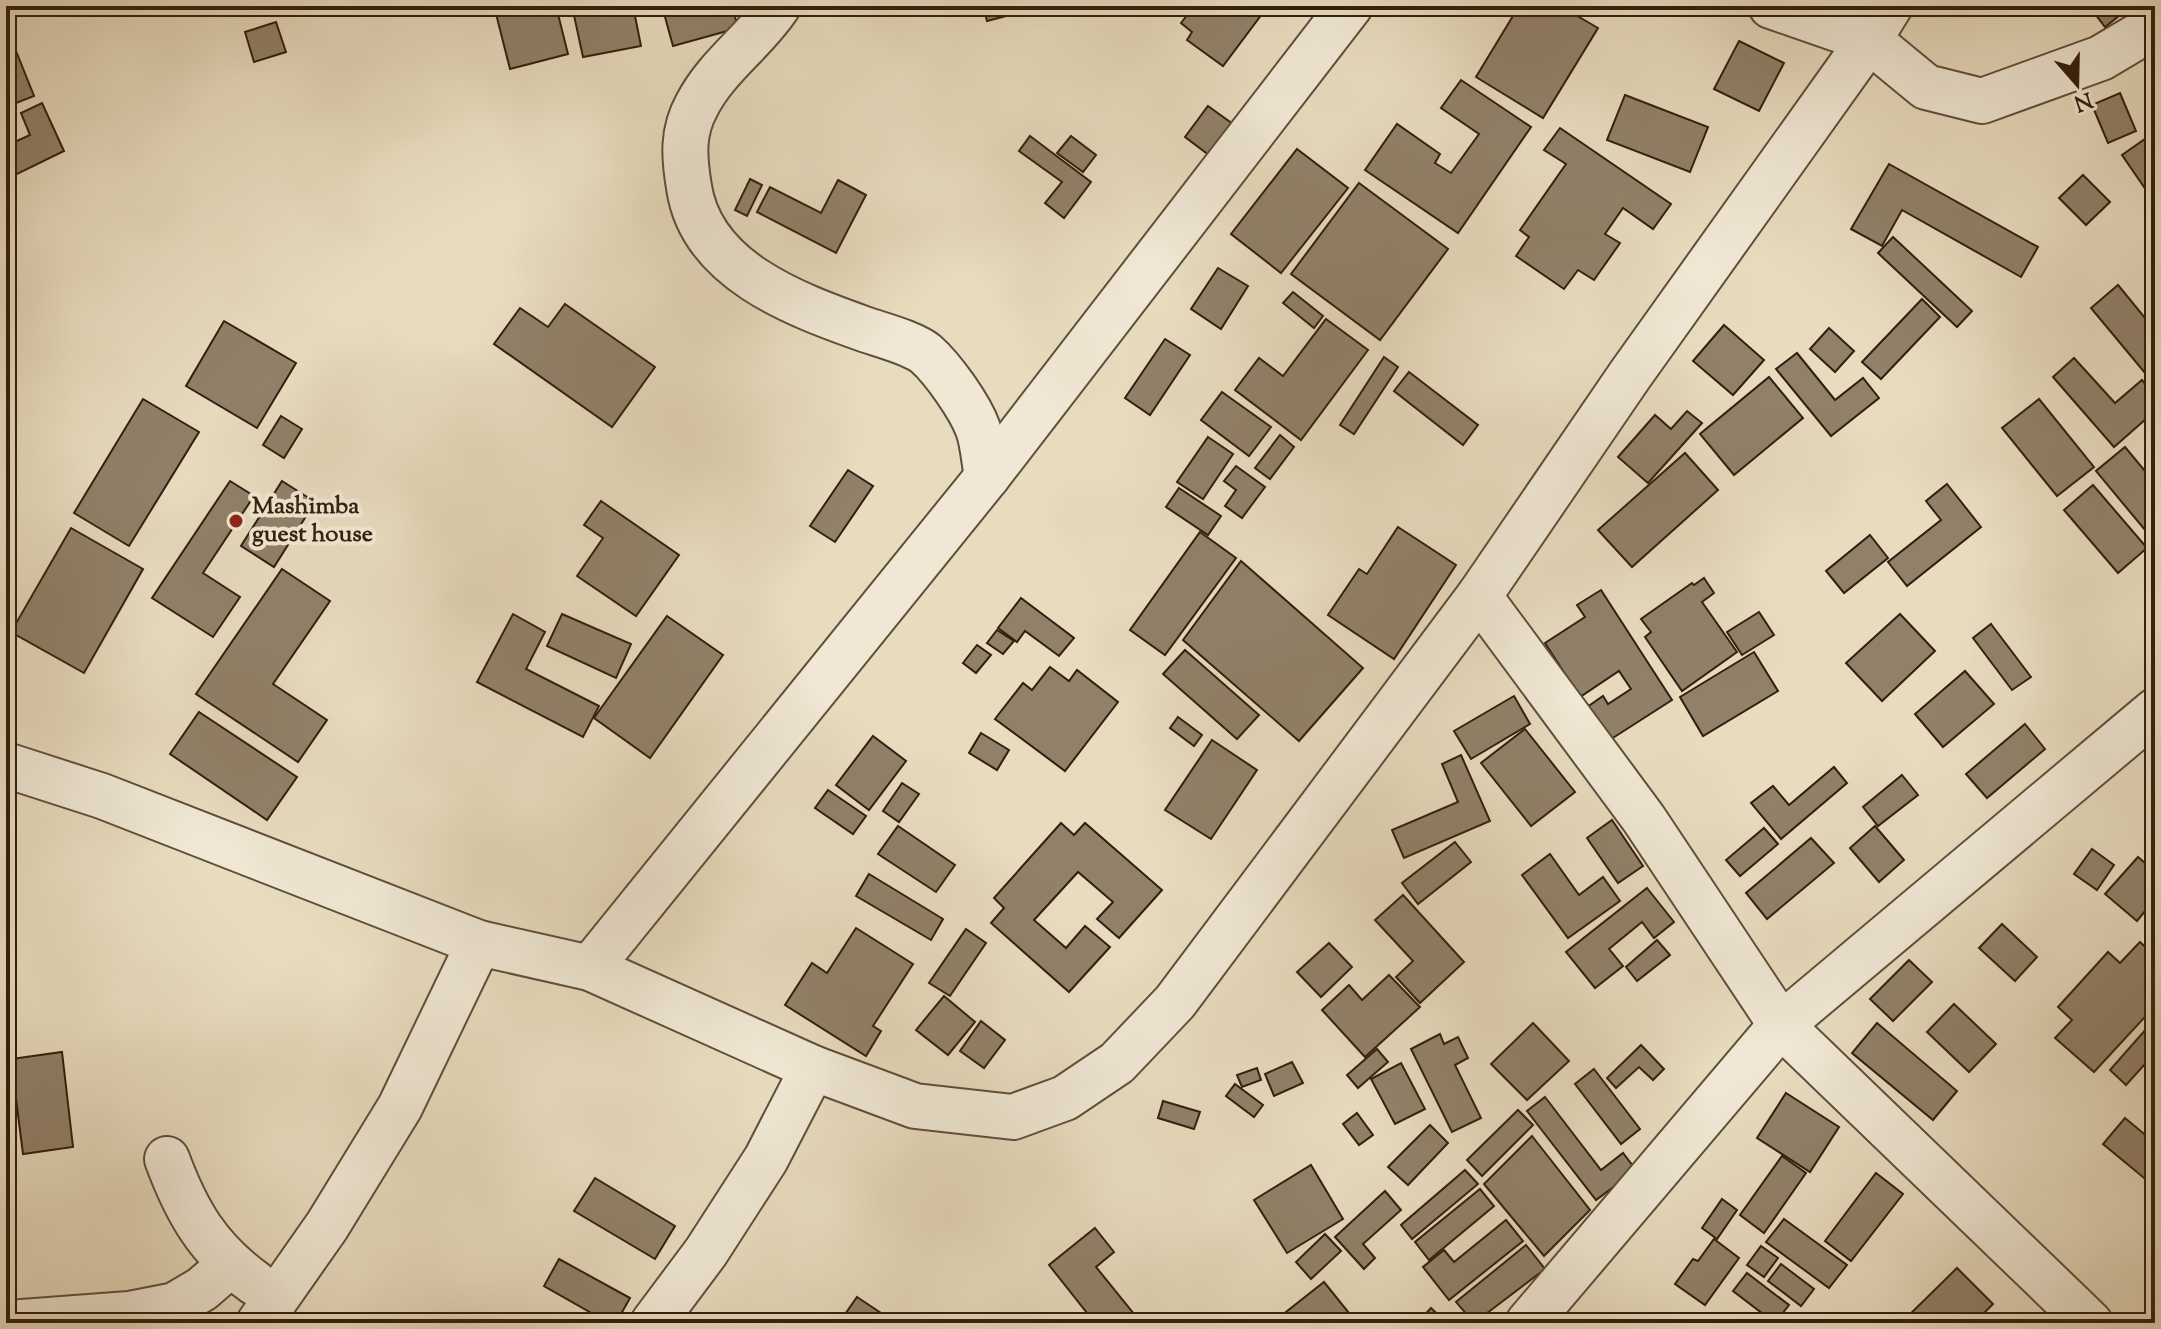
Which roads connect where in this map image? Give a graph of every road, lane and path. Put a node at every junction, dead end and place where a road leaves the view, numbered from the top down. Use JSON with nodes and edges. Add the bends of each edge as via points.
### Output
{"nodes":[{"id":1,"x":778,"y":6,"type":"edge"},
{"id":2,"x":1350,"y":6,"type":"edge"},
{"id":3,"x":1771,"y":6,"type":"edge"},
{"id":4,"x":1880,"y":23,"type":"edge"},
{"id":5,"x":2155,"y":26,"type":"edge"},
{"id":6,"x":987,"y":477,"type":"junction"},
{"id":7,"x":1479,"y":596,"type":"junction"},
{"id":8,"x":2155,"y":711,"type":"edge"},
{"id":9,"x":6,"y":765,"type":"edge"},
{"id":10,"x":479,"y":943,"type":"junction"},
{"id":11,"x":590,"y":968,"type":"junction"},
{"id":12,"x":1781,"y":1025,"type":"junction"},
{"id":13,"x":813,"y":1068,"type":"junction"},
{"id":14,"x":167,"y":1159,"type":"dead end"},
{"id":15,"x":231,"y":1264,"type":"junction"},
{"id":16,"x":268,"y":1311,"type":"edge"},
{"id":17,"x":9,"y":1323,"type":"edge"},
{"id":18,"x":653,"y":1323,"type":"edge"},
{"id":19,"x":1528,"y":1323,"type":"edge"},
{"id":20,"x":2090,"y":1323,"type":"edge"}],
"edges":[{"from":1,"to":6,"type":"street","via":[[697,104],[685,135],[692,207],[705,236],[766,288],[924,352],[947,376],[978,428]]},
{"from":2,"to":6,"type":"street"},
{"from":3,"to":4,"type":"street"},
{"from":4,"to":5,"type":"street","via":[[1926,87],[1982,101],[2101,58]]},
{"from":4,"to":7,"type":"street"},
{"from":6,"to":11,"type":"street"},
{"from":7,"to":12,"type":"street","via":[[1644,819]]},
{"from":7,"to":13,"type":"street","via":[[1175,1002],[1117,1063],[1065,1098],[1013,1117],[915,1106]]},
{"from":8,"to":12,"type":"street"},
{"from":9,"to":10,"type":"street","via":[[102,796]]},
{"from":10,"to":11,"type":"street"},
{"from":10,"to":16,"type":"street","via":[[400,1107]]},
{"from":11,"to":13,"type":"street"},
{"from":12,"to":19,"type":"street"},
{"from":12,"to":20,"type":"street"},
{"from":13,"to":18,"type":"street","via":[[766,1159]]},
{"from":14,"to":15,"type":"street","via":[[199,1229]]},
{"from":15,"to":16,"type":"street"},
{"from":15,"to":17,"type":"street","via":[[175,1305]]}]}
